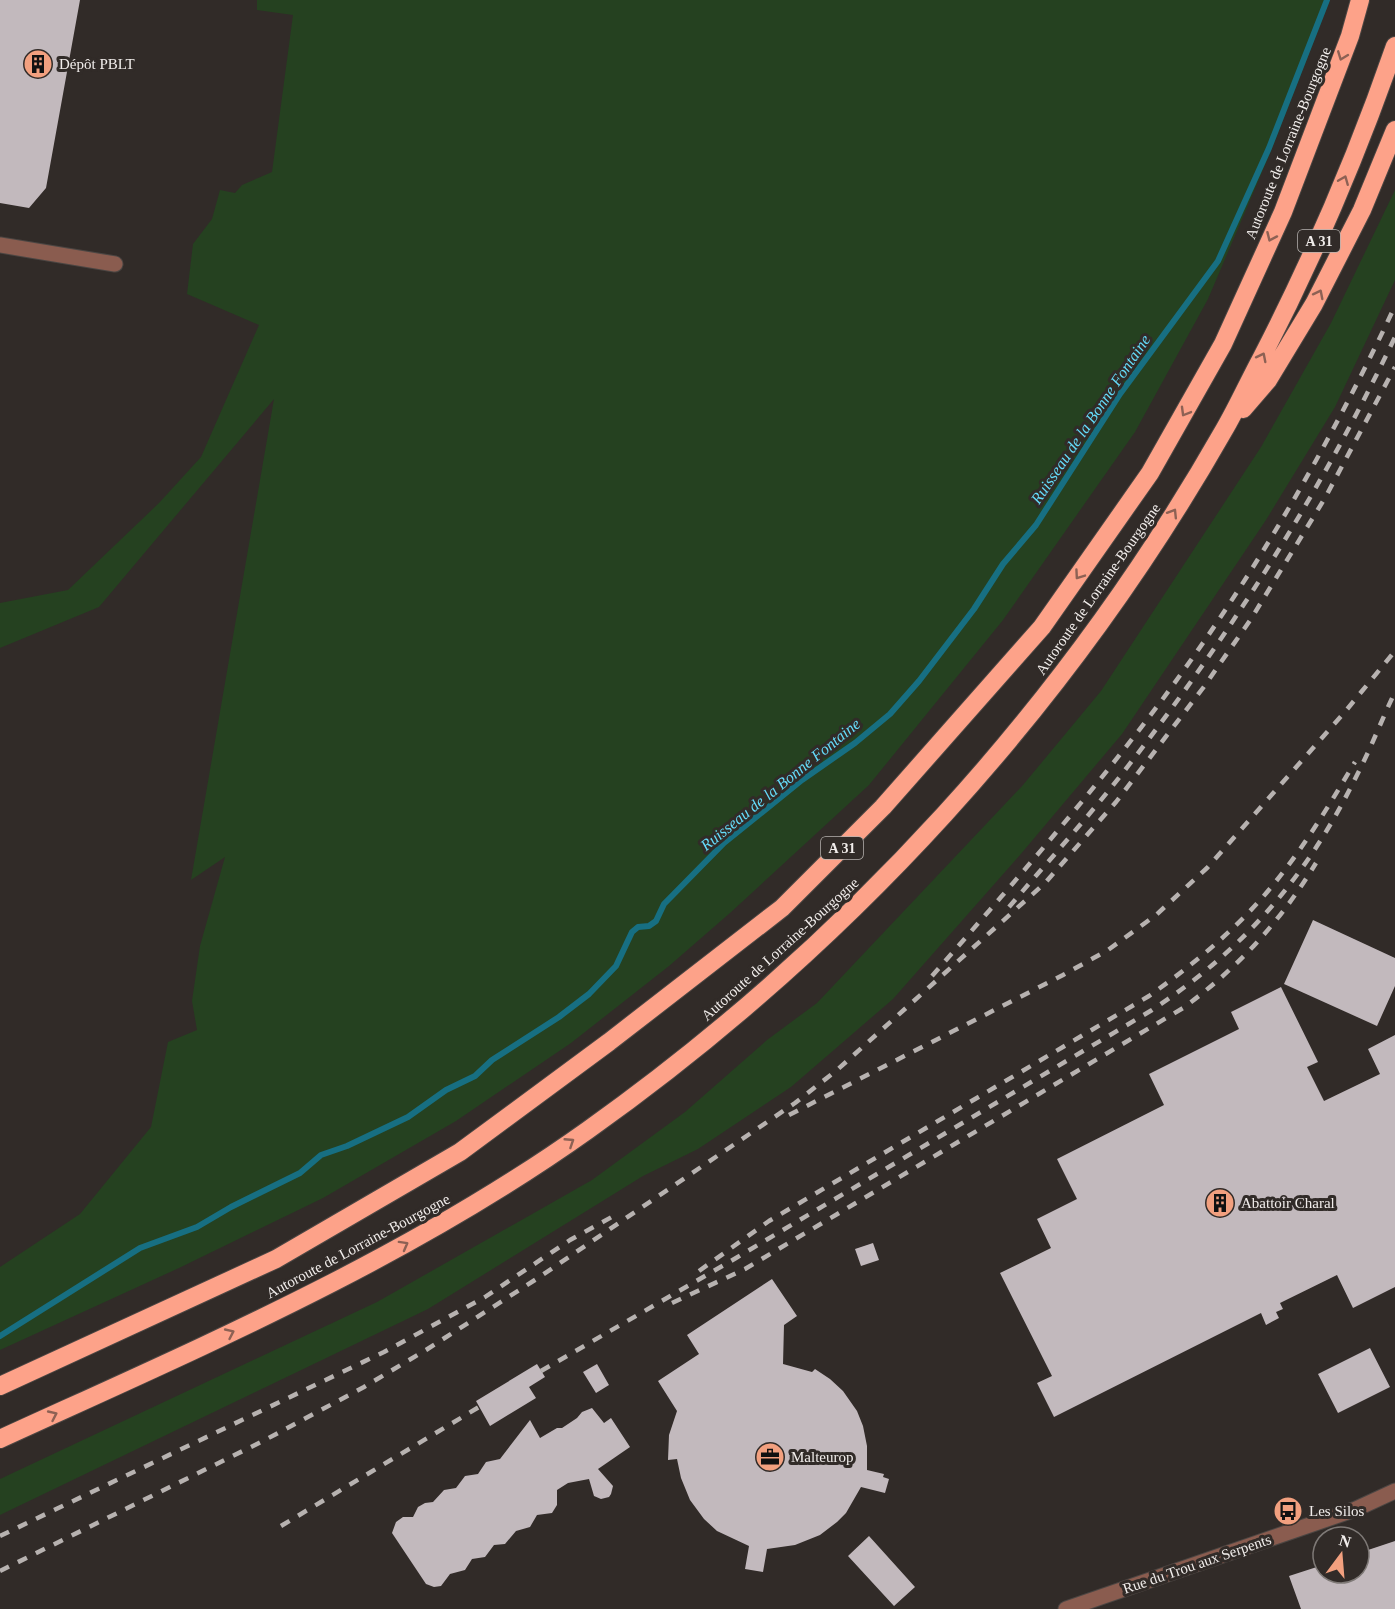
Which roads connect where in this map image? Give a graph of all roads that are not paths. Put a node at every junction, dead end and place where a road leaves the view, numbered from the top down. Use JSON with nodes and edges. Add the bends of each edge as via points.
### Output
{"nodes":[{"id":1,"x":1360,"y":0,"type":"edge"},
{"id":2,"x":1395,"y":46,"type":"edge"},
{"id":3,"x":1395,"y":130,"type":"edge"},
{"id":4,"x":0,"y":245,"type":"edge"},
{"id":5,"x":115,"y":264,"type":"dead end"},
{"id":6,"x":1226,"y":428,"type":"junction"},
{"id":7,"x":0,"y":1386,"type":"edge"},
{"id":8,"x":0,"y":1439,"type":"edge"},
{"id":9,"x":1395,"y":1491,"type":"edge"},
{"id":10,"x":1066,"y":1609,"type":"edge"}],
"edges":[{"from":1,"to":7,"type":"highway","name":"Autoroute de Lorraine-Bourgogne","number":"A 31","one_way":true,"via":[[1350,36],[1278,222],[1223,344],[1150,473],[1042,627],[883,807],[782,908],[460,1152],[276,1259]]},
{"from":6,"to":2,"type":"highway","name":"Autoroute de Lorraine-Bourgogne","number":"A 31","one_way":true,"via":[[1328,221]]},
{"from":6,"to":3,"type":"highway","one_way":true,"via":[[1268,381],[1314,304],[1362,210]]},
{"from":4,"to":5,"type":"street"},
{"from":8,"to":6,"type":"highway","name":"Autoroute de Lorraine-Bourgogne","number":"A 31","one_way":true,"via":[[238,1329],[408,1243],[587,1130],[732,1018],[816,945],[894,869],[1012,737],[1142,562]]},
{"from":9,"to":10,"type":"street","name":"Rue du Trou aux Serpents","via":[[1356,1509]]}]}
